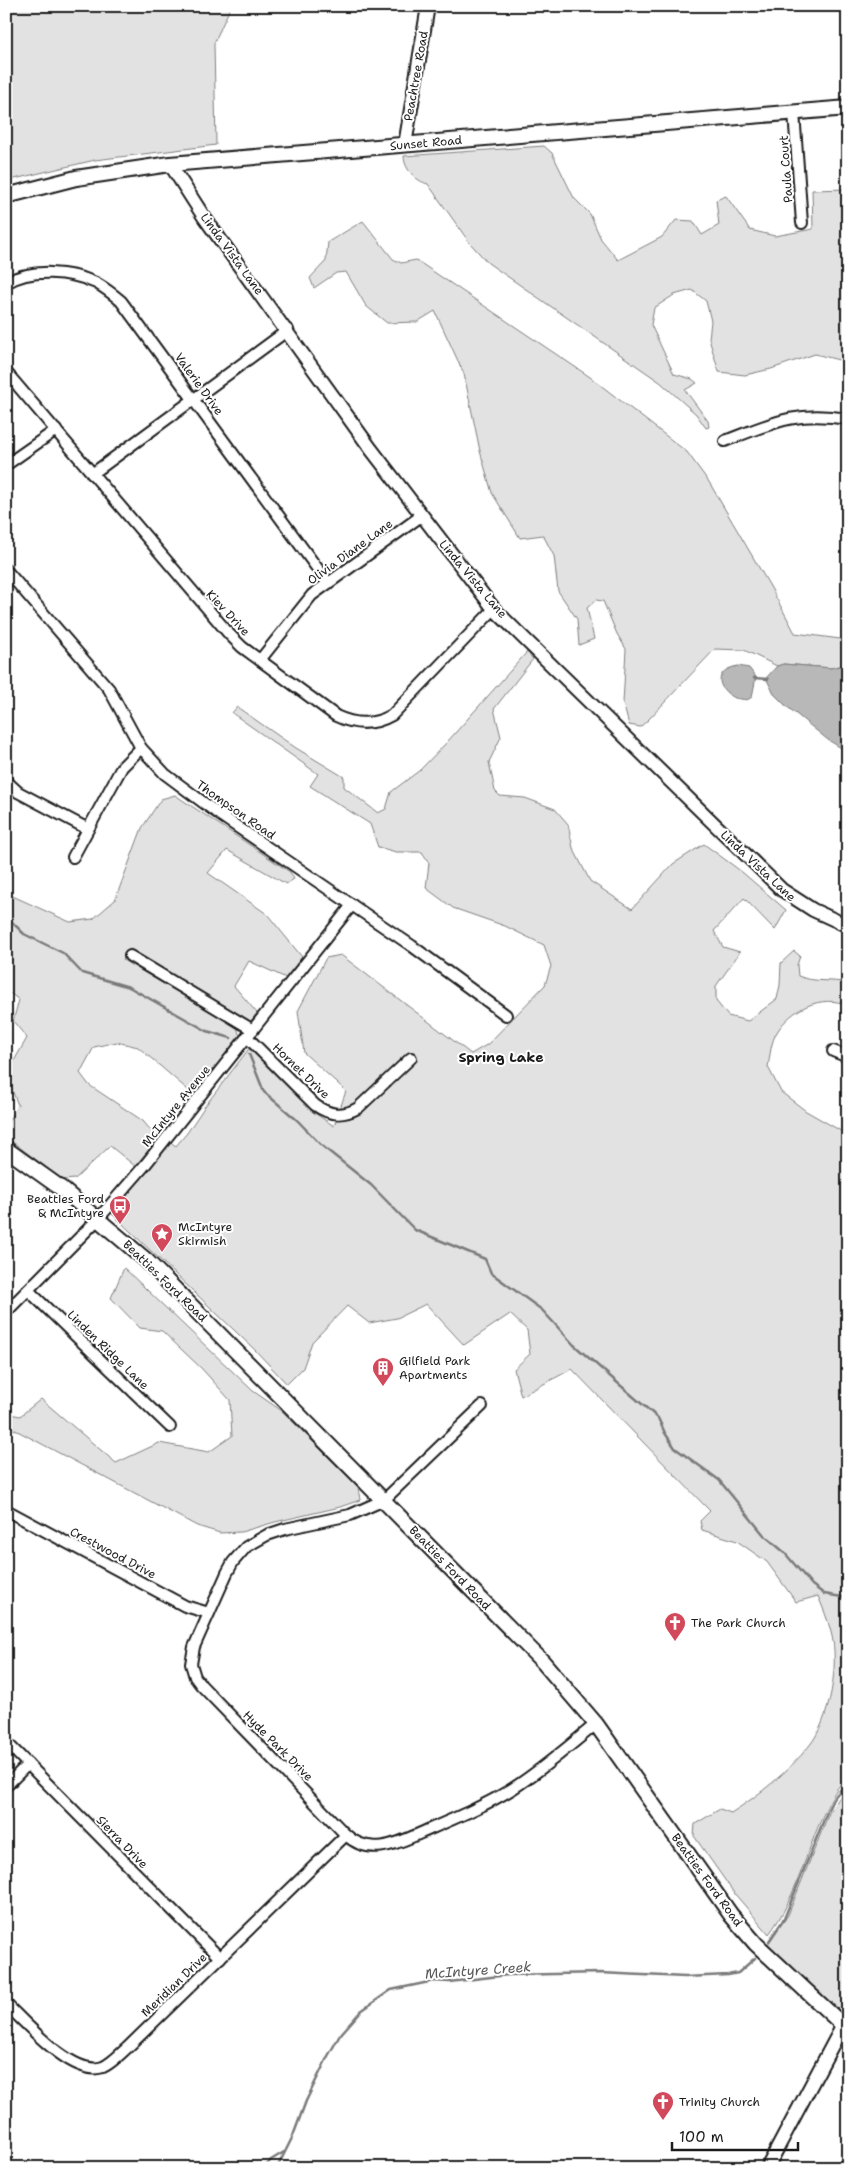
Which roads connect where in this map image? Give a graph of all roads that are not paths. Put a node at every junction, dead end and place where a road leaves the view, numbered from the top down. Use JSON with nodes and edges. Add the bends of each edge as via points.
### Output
{"nodes":[{"id":1,"x":428,"y":6,"type":"edge"},
{"id":2,"x":848,"y":108,"type":"edge"},
{"id":3,"x":794,"y":112,"type":"junction"},
{"id":4,"x":405,"y":145,"type":"junction"},
{"id":5,"x":170,"y":164,"type":"junction"},
{"id":6,"x":6,"y":196,"type":"edge"},
{"id":7,"x":802,"y":223,"type":"dead end"},
{"id":8,"x":6,"y":283,"type":"edge"},
{"id":9,"x":288,"y":330,"type":"junction"},
{"id":10,"x":6,"y":372,"type":"edge"},
{"id":11,"x":194,"y":399,"type":"junction"},
{"id":12,"x":848,"y":419,"type":"edge"},
{"id":13,"x":56,"y":430,"type":"junction"},
{"id":14,"x":725,"y":441,"type":"dead end"},
{"id":15,"x":6,"y":466,"type":"edge"},
{"id":16,"x":92,"y":474,"type":"junction"},
{"id":17,"x":421,"y":516,"type":"junction"},
{"id":18,"x":6,"y":570,"type":"edge"},
{"id":19,"x":328,"y":583,"type":"junction"},
{"id":20,"x":494,"y":608,"type":"junction"},
{"id":21,"x":260,"y":660,"type":"junction"},
{"id":22,"x":141,"y":748,"type":"junction"},
{"id":23,"x":6,"y":781,"type":"edge"},
{"id":24,"x":88,"y":829,"type":"junction"},
{"id":25,"x":73,"y":857,"type":"dead end"},
{"id":26,"x":352,"y":905,"type":"junction"},
{"id":27,"x":848,"y":926,"type":"edge"},
{"id":28,"x":130,"y":956,"type":"dead end"},
{"id":29,"x":506,"y":1014,"type":"dead end"},
{"id":30,"x":250,"y":1034,"type":"junction"},
{"id":31,"x":833,"y":1051,"type":"dead end"},
{"id":32,"x":848,"y":1057,"type":"edge"},
{"id":33,"x":410,"y":1058,"type":"dead end"},
{"id":34,"x":6,"y":1149,"type":"edge"},
{"id":35,"x":98,"y":1219,"type":"junction"},
{"id":36,"x":28,"y":1290,"type":"junction"},
{"id":37,"x":6,"y":1312,"type":"edge"},
{"id":38,"x":482,"y":1406,"type":"dead end"},
{"id":39,"x":170,"y":1427,"type":"dead end"},
{"id":40,"x":384,"y":1500,"type":"junction"},
{"id":41,"x":6,"y":1510,"type":"edge"},
{"id":42,"x":208,"y":1614,"type":"junction"},
{"id":43,"x":596,"y":1724,"type":"junction"},
{"id":44,"x":6,"y":1742,"type":"edge"},
{"id":45,"x":28,"y":1764,"type":"junction"},
{"id":46,"x":6,"y":1786,"type":"edge"},
{"id":47,"x":346,"y":1835,"type":"junction"},
{"id":48,"x":220,"y":1958,"type":"junction"},
{"id":49,"x":6,"y":2004,"type":"edge"},
{"id":50,"x":845,"y":2027,"type":"edge"},
{"id":51,"x":767,"y":2168,"type":"edge"}],
"edges":[{"from":1,"to":4,"type":"street","name":"Peachtree Road"},
{"from":2,"to":3,"type":"main road","name":"Sunset Road"},
{"from":3,"to":4,"type":"main road","name":"Sunset Road"},
{"from":3,"to":7,"type":"street","name":"Paula Court"},
{"from":4,"to":5,"type":"main road","name":"Sunset Road"},
{"from":5,"to":6,"type":"main road","name":"Sunset Road","via":[[76,178]]},
{"from":5,"to":9,"type":"street","name":"Linda Vista Lane","via":[[204,217]]},
{"from":8,"to":11,"type":"street","name":"Valerie Drive","via":[[29,275],[45,274],[81,278],[97,284],[121,301]]},
{"from":9,"to":11,"type":"street"},
{"from":9,"to":17,"type":"street","name":"Linda Vista Lane"},
{"from":10,"to":13,"type":"street","name":"Kiev Drive"},
{"from":11,"to":16,"type":"street"},
{"from":11,"to":19,"type":"street","name":"Valerie Drive"},
{"from":12,"to":14,"type":"street","via":[[825,415],[786,418]]},
{"from":13,"to":15,"type":"street"},
{"from":13,"to":16,"type":"street","name":"Kiev Drive"},
{"from":16,"to":21,"type":"street","name":"Kiev Drive","via":[[229,634]]},
{"from":17,"to":19,"type":"street","name":"Olivia Diane Lane"},
{"from":17,"to":20,"type":"street","name":"Linda Vista Lane"},
{"from":18,"to":22,"type":"street","name":"Thompson Road","via":[[109,689]]},
{"from":19,"to":21,"type":"street","name":"Olivia Diane Lane","via":[[297,612]]},
{"from":20,"to":21,"type":"street","name":"Kiev Drive","via":[[401,708],[384,720],[373,723],[349,722],[336,716]]},
{"from":20,"to":27,"type":"street","name":"Linda Vista Lane","via":[[782,890],[805,906]]},
{"from":22,"to":24,"type":"street","via":[[122,767]]},
{"from":22,"to":26,"type":"street","name":"Thompson Road","via":[[178,785]]},
{"from":23,"to":24,"type":"street","via":[[18,792]]},
{"from":24,"to":25,"type":"street"},
{"from":26,"to":29,"type":"street","name":"Thompson Road"},
{"from":26,"to":30,"type":"street","name":"McIntyre Avenue"},
{"from":28,"to":30,"type":"street","name":"Hornet Drive"},
{"from":30,"to":33,"type":"street","name":"Hornet Drive","via":[[315,1105],[338,1114],[358,1108]]},
{"from":30,"to":35,"type":"street","name":"McIntyre Avenue"},
{"from":31,"to":32,"type":"street"},
{"from":34,"to":35,"type":"main road","name":"Beatties Ford Road"},
{"from":35,"to":36,"type":"street","name":"McIntyre Avenue"},
{"from":35,"to":40,"type":"main road","name":"Beatties Ford Road","via":[[187,1301]]},
{"from":36,"to":37,"type":"street","name":"McIntyre Avenue"},
{"from":36,"to":39,"type":"street","name":"Linden Ridge Lane"},
{"from":38,"to":40,"type":"street","name":"Hyde Park Drive"},
{"from":40,"to":42,"type":"street","name":"Hyde Park Drive","via":[[361,1512],[285,1529],[258,1539],[246,1547],[234,1562]]},
{"from":40,"to":43,"type":"main road","name":"Beatties Ford Road","via":[[543,1662]]},
{"from":41,"to":42,"type":"street","name":"Crestwood Drive","via":[[185,1606]]},
{"from":42,"to":47,"type":"street","name":"Hyde Park Drive","via":[[192,1657],[195,1677]]},
{"from":43,"to":47,"type":"street","name":"Hyde Park Drive","via":[[513,1788],[464,1815],[382,1846],[364,1846]]},
{"from":43,"to":50,"type":"main road","name":"Beatties Ford Road","via":[[731,1915],[756,1944]]},
{"from":44,"to":45,"type":"street","name":"Sierra Drive"},
{"from":45,"to":46,"type":"street"},
{"from":45,"to":48,"type":"street","name":"Sierra Drive"},
{"from":47,"to":48,"type":"street","name":"Meridian Drive"},
{"from":48,"to":49,"type":"street","name":"Meridian Drive","via":[[103,2067],[85,2066],[62,2055]]},
{"from":50,"to":51,"type":"street"}]}
